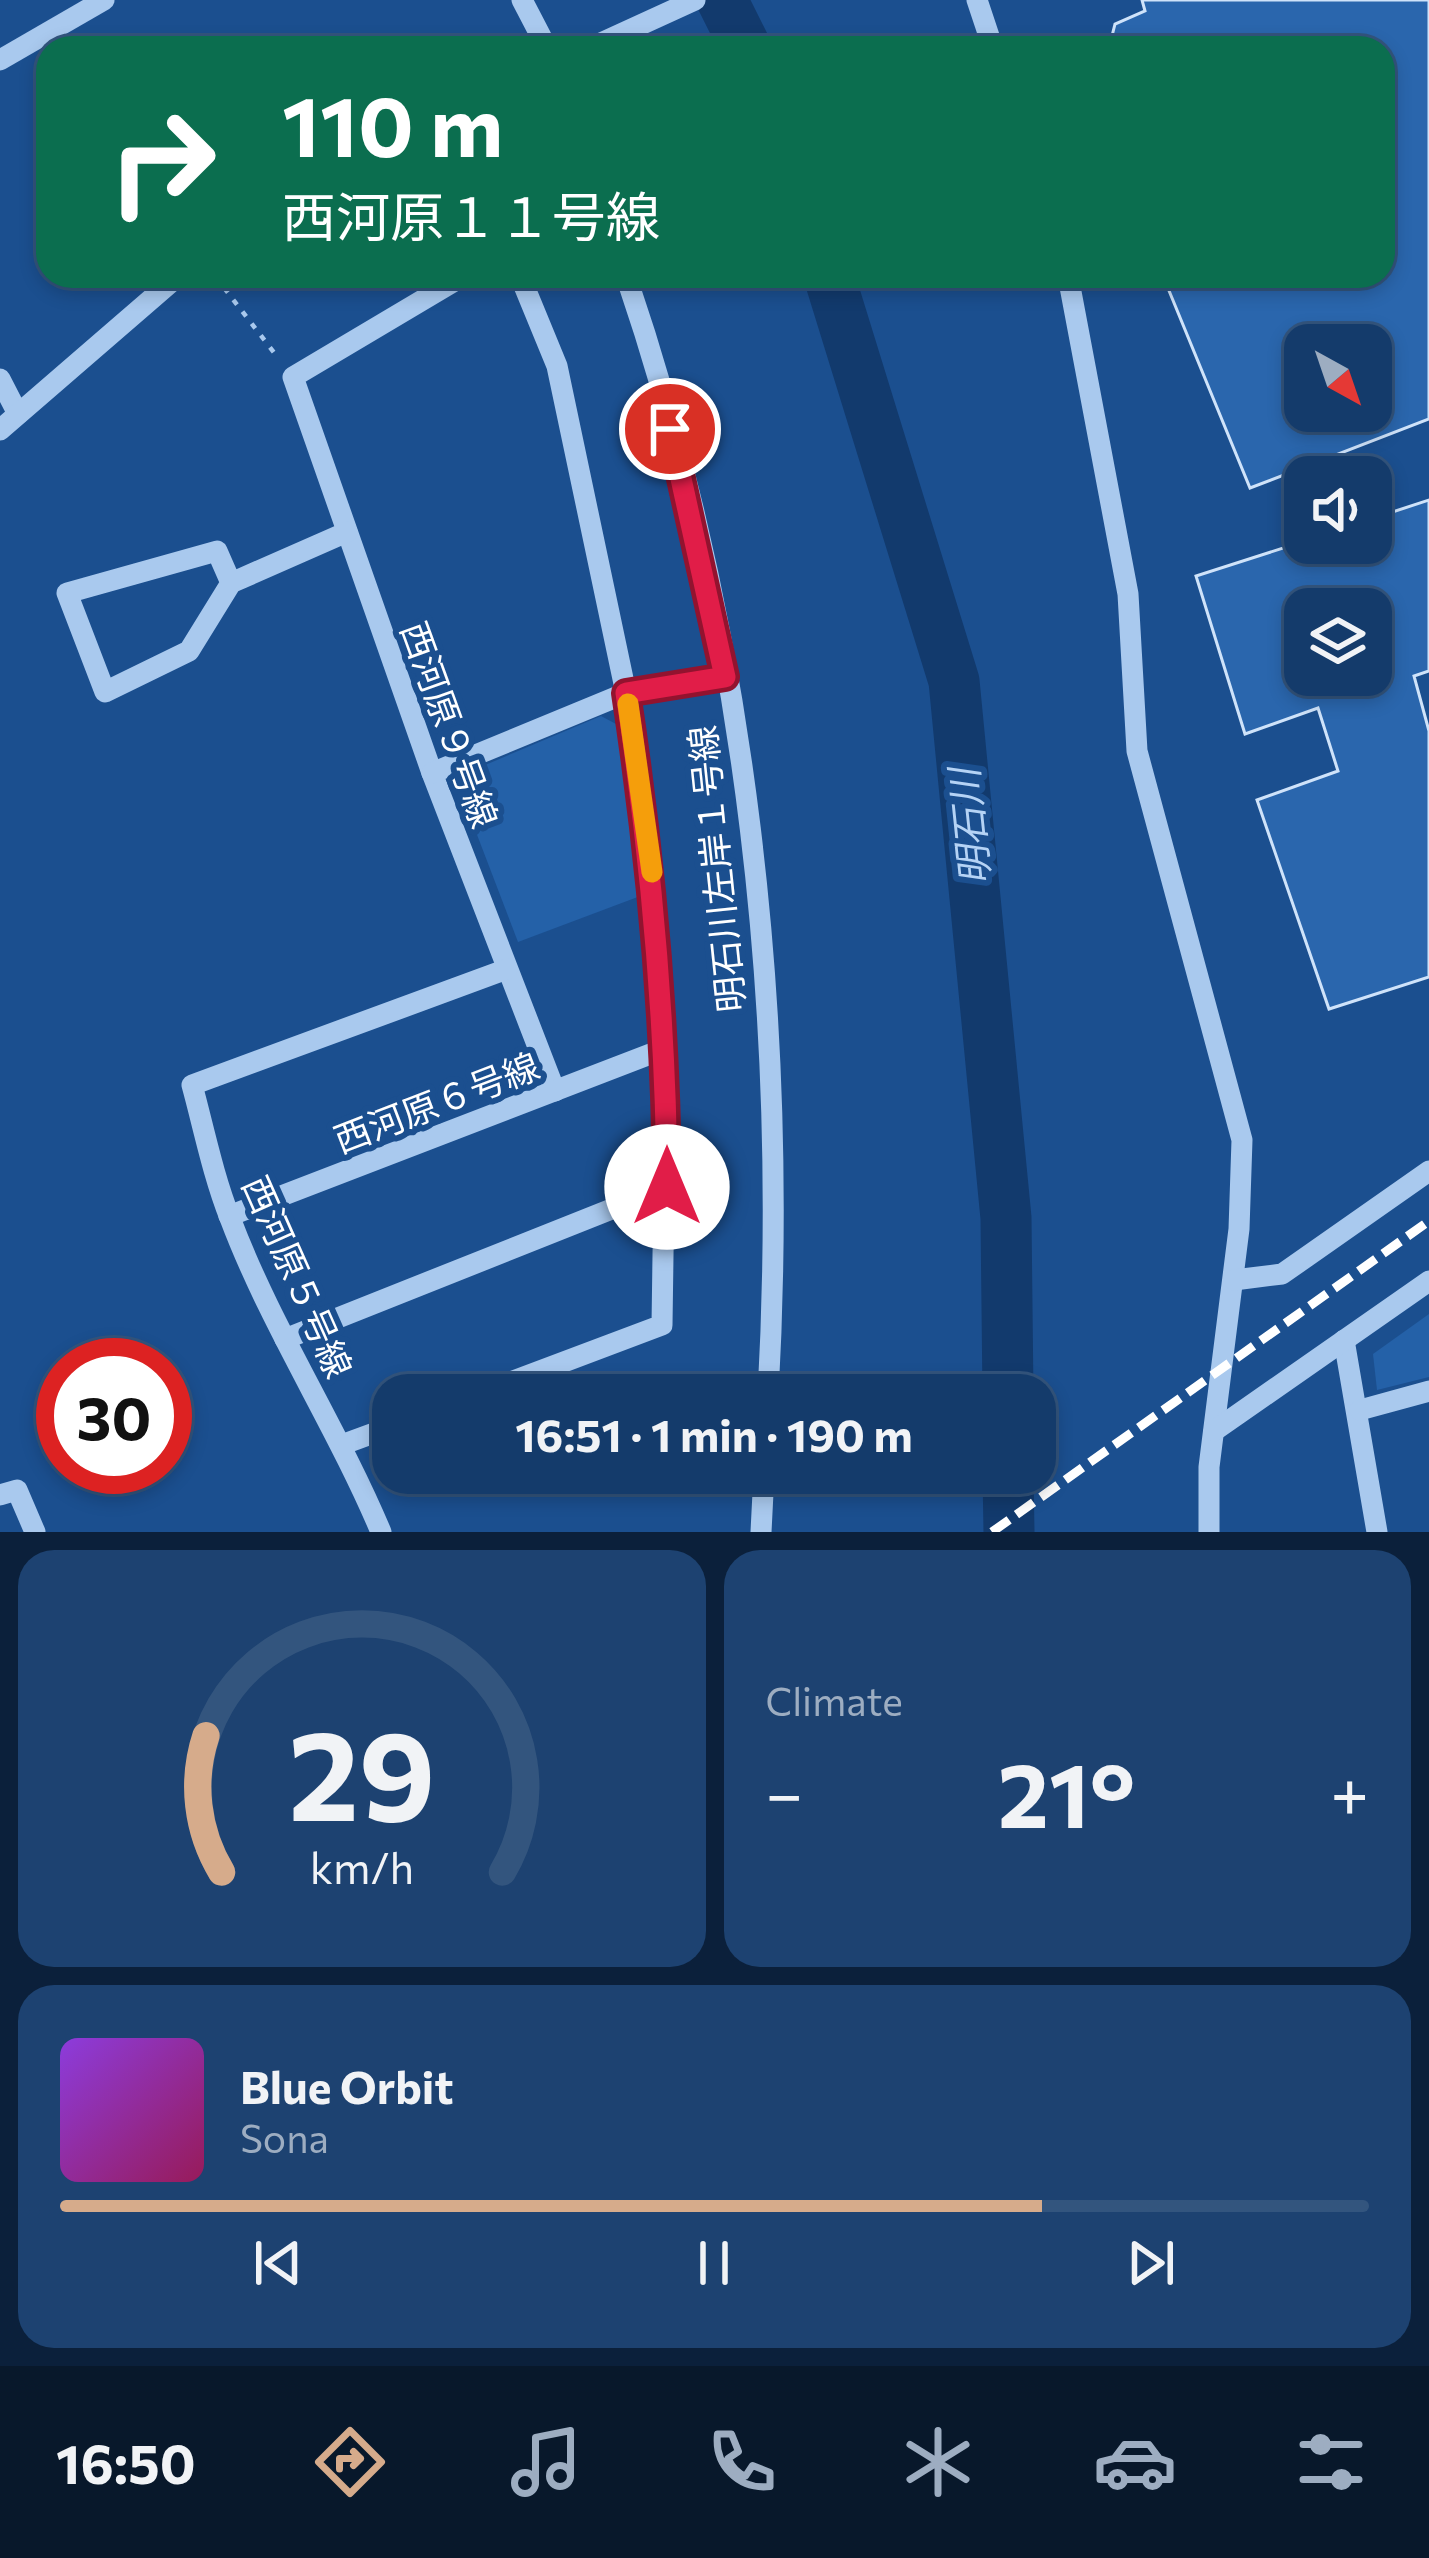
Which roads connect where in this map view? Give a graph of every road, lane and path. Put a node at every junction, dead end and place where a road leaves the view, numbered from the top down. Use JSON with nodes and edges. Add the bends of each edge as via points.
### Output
{"nodes":[{"id":1,"x":104,"y":0,"type":"edge"},
{"id":2,"x":522,"y":0,"type":"edge"},
{"id":3,"x":695,"y":0,"type":"edge"},
{"id":4,"x":977,"y":0,"type":"edge"},
{"id":5,"x":42,"y":36,"type":"edge"},
{"id":6,"x":541,"y":36,"type":"edge"},
{"id":7,"x":616,"y":36,"type":"edge"},
{"id":8,"x":989,"y":36,"type":"edge"},
{"id":9,"x":36,"y":39,"type":"edge"},
{"id":10,"x":0,"y":60,"type":"edge"},
{"id":11,"x":164,"y":288,"type":"edge"},
{"id":12,"x":224,"y":288,"type":"edge"},
{"id":13,"x":443,"y":288,"type":"edge"},
{"id":14,"x":525,"y":288,"type":"edge"},
{"id":15,"x":630,"y":288,"type":"edge"},
{"id":16,"x":1070,"y":288,"type":"edge"},
{"id":17,"x":293,"y":377,"type":"junction"},
{"id":18,"x":0,"y":379,"type":"edge"},
{"id":19,"x":18,"y":414,"type":"junction"},
{"id":20,"x":0,"y":430,"type":"edge"},
{"id":21,"x":347,"y":532,"type":"junction"},
{"id":22,"x":231,"y":583,"type":"junction"},
{"id":23,"x":725,"y":677,"type":"junction"},
{"id":24,"x":626,"y":693,"type":"junction"},
{"id":25,"x":432,"y":773,"type":"junction"},
{"id":26,"x":507,"y":969,"type":"junction"},
{"id":27,"x":666,"y":1048,"type":"junction"},
{"id":28,"x":555,"y":1090,"type":"junction"},
{"id":29,"x":1429,"y":1171,"type":"edge"},
{"id":30,"x":667,"y":1187,"type":"junction"},
{"id":31,"x":229,"y":1216,"type":"junction"},
{"id":32,"x":1234,"y":1280,"type":"junction"},
{"id":33,"x":1429,"y":1281,"type":"edge"},
{"id":34,"x":285,"y":1339,"type":"junction"},
{"id":35,"x":1344,"y":1340,"type":"junction"},
{"id":36,"x":532,"y":1374,"type":"edge"},
{"id":37,"x":769,"y":1374,"type":"edge"},
{"id":38,"x":1429,"y":1391,"type":"edge"},
{"id":39,"x":1360,"y":1410,"type":"junction"},
{"id":40,"x":1214,"y":1431,"type":"junction"},
{"id":41,"x":372,"y":1434,"type":"edge"},
{"id":42,"x":344,"y":1444,"type":"junction"},
{"id":43,"x":9,"y":1492,"type":"edge"},
{"id":44,"x":763,"y":1494,"type":"edge"},
{"id":45,"x":35,"y":1532,"type":"edge"},
{"id":46,"x":381,"y":1532,"type":"edge"},
{"id":47,"x":760,"y":1532,"type":"edge"},
{"id":48,"x":1209,"y":1532,"type":"edge"},
{"id":49,"x":1377,"y":1532,"type":"edge"}],
"edges":[{"from":1,"to":5,"type":"street"},
{"from":2,"to":6,"type":"street"},
{"from":3,"to":7,"type":"street"},
{"from":4,"to":8,"type":"street"},
{"from":9,"to":10,"type":"street"},
{"from":11,"to":19,"type":"street"},
{"from":12,"to":17,"type":"path"},
{"from":13,"to":17,"type":"street"},
{"from":14,"to":24,"type":"street","via":[[557,366]]},
{"from":15,"to":23,"type":"street","name":"明石川左岸１号線"},
{"from":16,"to":32,"type":"street","via":[[1128,594],[1137,751],[1243,1140]]},
{"from":17,"to":21,"type":"street","name":"西河原９号線"},
{"from":18,"to":19,"type":"street"},
{"from":19,"to":20,"type":"street"},
{"from":21,"to":22,"type":"street"},
{"from":21,"to":25,"type":"street","name":"西河原９号線"},
{"from":22,"to":22,"type":"street","via":[[189,651],[105,692],[67,593],[217,551]]},
{"from":23,"to":24,"type":"street"},
{"from":23,"to":37,"type":"street","name":"明石川左岸１号線","via":[[764,992],[775,1268]]},
{"from":24,"to":25,"type":"street"},
{"from":24,"to":27,"type":"street","via":[[654,885]]},
{"from":25,"to":26,"type":"street","name":"西河原９号線"},
{"from":26,"to":28,"type":"street","name":"西河原９号線"},
{"from":26,"to":31,"type":"street","name":"西河原５号線","via":[[192,1085]]},
{"from":27,"to":28,"type":"street","name":"西河原６号線"},
{"from":27,"to":30,"type":"street"},
{"from":28,"to":31,"type":"street","name":"西河原６号線"},
{"from":29,"to":32,"type":"street","via":[[1282,1274]]},
{"from":30,"to":34,"type":"street"},
{"from":30,"to":36,"type":"street","via":[[662,1325]]},
{"from":31,"to":34,"type":"street","name":"西河原５号線"},
{"from":32,"to":40,"type":"street"},
{"from":33,"to":35,"type":"street"},
{"from":34,"to":42,"type":"street","name":"西河原５号線"},
{"from":35,"to":39,"type":"street"},
{"from":35,"to":40,"type":"street"},
{"from":38,"to":39,"type":"street"},
{"from":39,"to":49,"type":"street"},
{"from":40,"to":48,"type":"street"},
{"from":41,"to":42,"type":"street"},
{"from":42,"to":46,"type":"street","name":"西河原５号線"},
{"from":43,"to":45,"type":"street"},
{"from":44,"to":47,"type":"street"}]}
